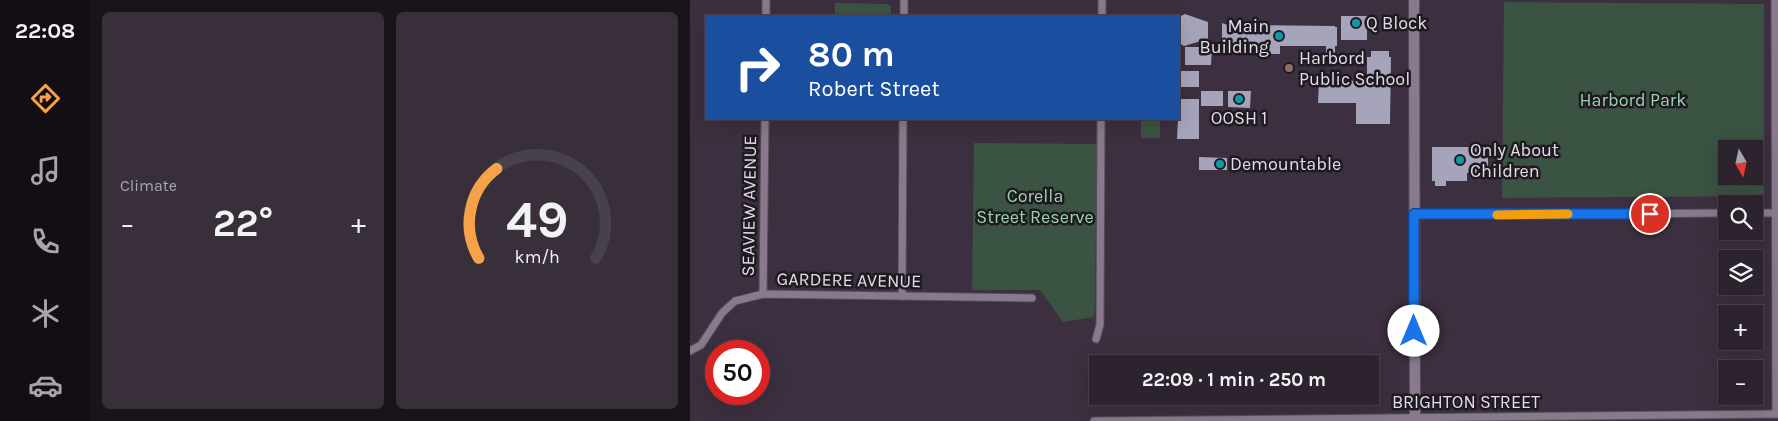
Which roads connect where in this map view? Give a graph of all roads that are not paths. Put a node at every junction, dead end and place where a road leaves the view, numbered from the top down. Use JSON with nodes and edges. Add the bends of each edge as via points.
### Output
{"nodes":[{"id":1,"x":766,"y":0,"type":"edge"},
{"id":2,"x":904,"y":0,"type":"edge"},
{"id":3,"x":1102,"y":0,"type":"edge"},
{"id":4,"x":1414,"y":0,"type":"edge"},
{"id":5,"x":1775,"y":0,"type":"edge"},
{"id":6,"x":766,"y":15,"type":"edge"},
{"id":7,"x":904,"y":15,"type":"edge"},
{"id":8,"x":1102,"y":15,"type":"edge"},
{"id":9,"x":765,"y":120,"type":"edge"},
{"id":10,"x":903,"y":120,"type":"edge"},
{"id":11,"x":1101,"y":120,"type":"edge"},
{"id":12,"x":1718,"y":213,"type":"edge"},
{"id":13,"x":1763,"y":213,"type":"edge"},
{"id":14,"x":1777,"y":213,"type":"edge"},
{"id":15,"x":1414,"y":214,"type":"junction"},
{"id":16,"x":763,"y":294,"type":"junction"},
{"id":17,"x":902,"y":296,"type":"junction"},
{"id":18,"x":1032,"y":298,"type":"dead end"},
{"id":19,"x":1096,"y":338,"type":"dead end"},
{"id":20,"x":690,"y":351,"type":"edge"},
{"id":21,"x":1777,"y":414,"type":"edge"},
{"id":22,"x":1415,"y":419,"type":"edge"},
{"id":23,"x":1094,"y":421,"type":"edge"}],
"edges":[{"from":1,"to":6,"type":"street"},
{"from":2,"to":7,"type":"street"},
{"from":3,"to":8,"type":"street"},
{"from":4,"to":15,"type":"main road"},
{"from":5,"to":14,"type":"street"},
{"from":9,"to":16,"type":"street","name":"SEAVIEW AVENUE"},
{"from":10,"to":17,"type":"street"},
{"from":11,"to":19,"type":"street","via":[[1100,325]]},
{"from":12,"to":15,"type":"street"},
{"from":13,"to":14,"type":"street"},
{"from":14,"to":21,"type":"street"},
{"from":15,"to":22,"type":"main road"},
{"from":16,"to":17,"type":"street","name":"GARDERE AVENUE"},
{"from":16,"to":20,"type":"street","name":"GARDERE AVENUE","via":[[735,301],[722,313],[701,346]]},
{"from":17,"to":18,"type":"street","name":"GARDERE AVENUE"},
{"from":21,"to":22,"type":"street","name":"BRIGHTON STREET"},
{"from":22,"to":23,"type":"street","name":"BRIGHTON STREET"}]}
